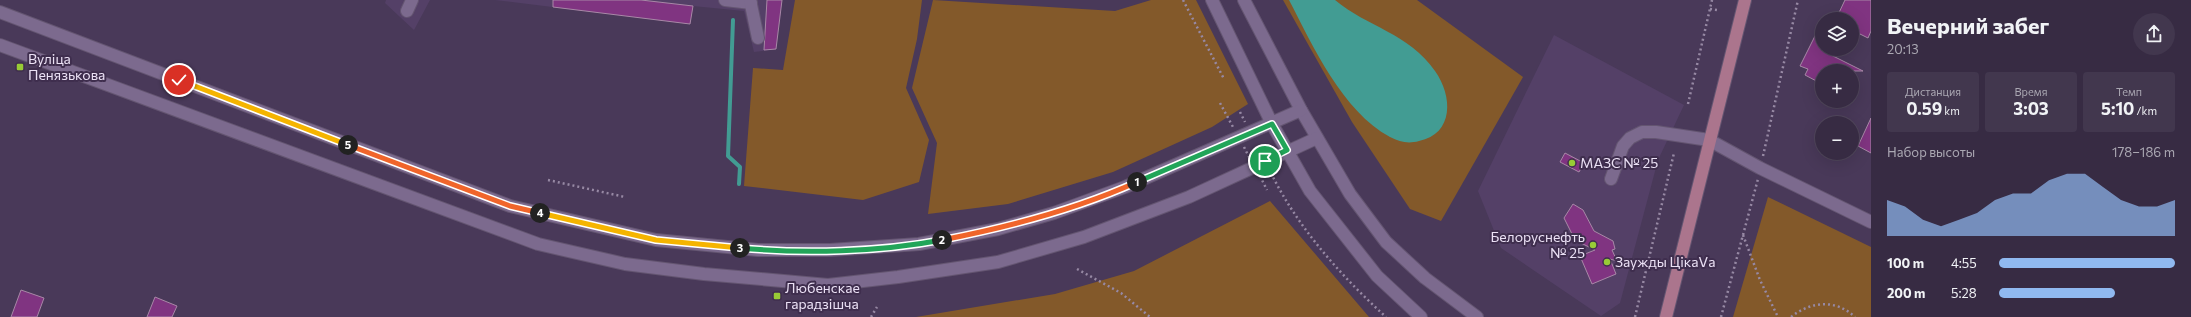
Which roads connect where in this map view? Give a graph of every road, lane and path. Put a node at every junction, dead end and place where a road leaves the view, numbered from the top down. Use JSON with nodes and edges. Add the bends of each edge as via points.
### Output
{"nodes":[{"id":1,"x":412,"y":0,"type":"edge"},
{"id":2,"x":725,"y":0,"type":"edge"},
{"id":3,"x":1183,"y":0,"type":"edge"},
{"id":4,"x":1212,"y":0,"type":"edge"},
{"id":5,"x":1244,"y":0,"type":"edge"},
{"id":6,"x":1712,"y":0,"type":"edge"},
{"id":7,"x":1745,"y":0,"type":"edge"},
{"id":8,"x":1798,"y":0,"type":"edge"},
{"id":9,"x":750,"y":1,"type":"edge"},
{"id":10,"x":1710,"y":9,"type":"junction"},
{"id":11,"x":1717,"y":10,"type":"dead end"},
{"id":12,"x":407,"y":11,"type":"dead end"},
{"id":13,"x":0,"y":12,"type":"edge"},
{"id":14,"x":758,"y":38,"type":"dead end"},
{"id":15,"x":0,"y":45,"type":"edge"},
{"id":16,"x":1224,"y":80,"type":"dead end"},
{"id":17,"x":1220,"y":103,"type":"dead end"},
{"id":18,"x":1688,"y":104,"type":"dead end"},
{"id":19,"x":1301,"y":110,"type":"junction"},
{"id":20,"x":1272,"y":124,"type":"junction"},
{"id":21,"x":1233,"y":127,"type":"dead end"},
{"id":22,"x":1317,"y":138,"type":"junction"},
{"id":23,"x":1709,"y":140,"type":"junction"},
{"id":24,"x":1244,"y":147,"type":"dead end"},
{"id":25,"x":1287,"y":150,"type":"junction"},
{"id":26,"x":1674,"y":153,"type":"dead end"},
{"id":27,"x":1249,"y":157,"type":"dead end"},
{"id":28,"x":1762,"y":161,"type":"dead end"},
{"id":29,"x":1269,"y":169,"type":"dead end"},
{"id":30,"x":1259,"y":174,"type":"dead end"},
{"id":31,"x":1759,"y":175,"type":"dead end"},
{"id":32,"x":1610,"y":179,"type":"dead end"},
{"id":33,"x":548,"y":180,"type":"dead end"},
{"id":34,"x":1268,"y":190,"type":"dead end"},
{"id":35,"x":625,"y":197,"type":"dead end"},
{"id":36,"x":1871,"y":222,"type":"edge"},
{"id":37,"x":1743,"y":234,"type":"junction"},
{"id":38,"x":1077,"y":269,"type":"dead end"},
{"id":39,"x":877,"y":307,"type":"dead end"},
{"id":40,"x":871,"y":317,"type":"edge"},
{"id":41,"x":1150,"y":317,"type":"edge"},
{"id":42,"x":1386,"y":317,"type":"edge"},
{"id":43,"x":1421,"y":317,"type":"edge"},
{"id":44,"x":1477,"y":317,"type":"edge"},
{"id":45,"x":1635,"y":317,"type":"edge"},
{"id":46,"x":1666,"y":317,"type":"edge"},
{"id":47,"x":1721,"y":317,"type":"edge"},
{"id":48,"x":1778,"y":317,"type":"edge"},
{"id":49,"x":1791,"y":317,"type":"edge"},
{"id":50,"x":1855,"y":317,"type":"edge"}],
"edges":[{"from":1,"to":12,"type":"street"},
{"from":2,"to":9,"type":"street"},
{"from":3,"to":16,"type":"path"},
{"from":4,"to":20,"type":"street"},
{"from":5,"to":19,"type":"street"},
{"from":6,"to":10,"type":"path"},
{"from":7,"to":23,"type":"main road"},
{"from":8,"to":28,"type":"path"},
{"from":9,"to":14,"type":"street"},
{"from":10,"to":11,"type":"path"},
{"from":10,"to":18,"type":"path"},
{"from":13,"to":20,"type":"street","via":[[510,206],[656,240],[758,250],[830,250],[919,244],[998,229],[1054,213],[1125,187]]},
{"from":15,"to":25,"type":"street","via":[[538,244],[625,264],[828,285],[998,262],[1084,237],[1189,197]]},
{"from":17,"to":21,"type":"path"},
{"from":19,"to":20,"type":"street"},
{"from":19,"to":22,"type":"street"},
{"from":20,"to":25,"type":"street"},
{"from":22,"to":25,"type":"street"},
{"from":22,"to":44,"type":"street","via":[[1350,194],[1386,242],[1425,278]]},
{"from":23,"to":32,"type":"street","via":[[1642,132],[1630,138],[1623,146]]},
{"from":23,"to":36,"type":"street"},
{"from":23,"to":46,"type":"main road"},
{"from":24,"to":27,"type":"path"},
{"from":25,"to":43,"type":"street","via":[[1310,191],[1346,239],[1377,276]]},
{"from":26,"to":45,"type":"path"},
{"from":29,"to":42,"type":"path","via":[[1277,185],[1326,254]]},
{"from":30,"to":34,"type":"path"},
{"from":31,"to":37,"type":"path"},
{"from":33,"to":35,"type":"path"},
{"from":37,"to":47,"type":"path"},
{"from":37,"to":48,"type":"path","via":[[1760,280]]},
{"from":38,"to":41,"type":"path","via":[[1121,293]]},
{"from":39,"to":40,"type":"path"},
{"from":49,"to":50,"type":"path","via":[[1805,308],[1822,304],[1834,305]]}]}
